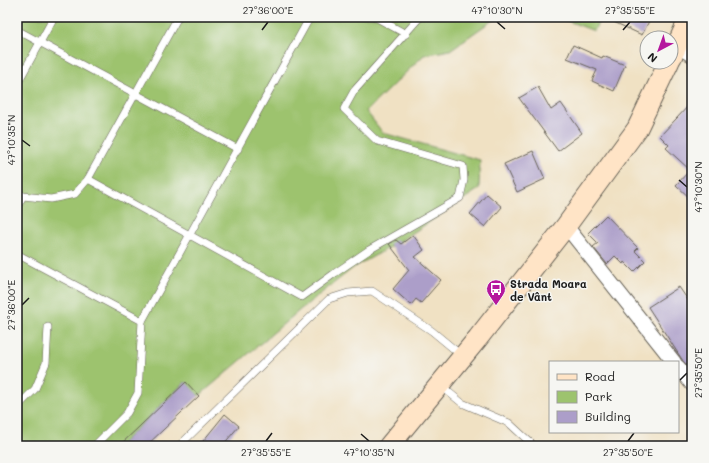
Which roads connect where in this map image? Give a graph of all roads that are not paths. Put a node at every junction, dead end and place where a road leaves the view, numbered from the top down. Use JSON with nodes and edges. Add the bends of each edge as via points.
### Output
{"nodes":[{"id":1,"x":54,"y":17,"type":"edge"},
{"id":2,"x":178,"y":17,"type":"edge"},
{"id":3,"x":310,"y":17,"type":"edge"},
{"id":4,"x":375,"y":17,"type":"edge"},
{"id":5,"x":420,"y":17,"type":"edge"},
{"id":6,"x":690,"y":17,"type":"edge"},
{"id":7,"x":17,"y":30,"type":"edge"},
{"id":8,"x":406,"y":34,"type":"junction"},
{"id":9,"x":40,"y":43,"type":"junction"},
{"id":10,"x":679,"y":49,"type":"edge"},
{"id":11,"x":669,"y":70,"type":"edge"},
{"id":12,"x":17,"y":84,"type":"edge"},
{"id":13,"x":135,"y":94,"type":"junction"},
{"id":14,"x":238,"y":148,"type":"junction"},
{"id":15,"x":88,"y":179,"type":"junction"},
{"id":16,"x":20,"y":194,"type":"edge"},
{"id":17,"x":17,"y":207,"type":"edge"},
{"id":18,"x":566,"y":226,"type":"junction"},
{"id":19,"x":190,"y":235,"type":"junction"},
{"id":20,"x":17,"y":254,"type":"edge"},
{"id":21,"x":142,"y":321,"type":"junction"},
{"id":22,"x":48,"y":327,"type":"dead end"},
{"id":23,"x":463,"y":356,"type":"junction"},
{"id":24,"x":673,"y":361,"type":"edge"},
{"id":25,"x":679,"y":367,"type":"edge"},
{"id":26,"x":692,"y":384,"type":"edge"},
{"id":27,"x":440,"y":385,"type":"junction"},
{"id":28,"x":17,"y":403,"type":"edge"},
{"id":29,"x":94,"y":446,"type":"edge"},
{"id":30,"x":179,"y":446,"type":"edge"},
{"id":31,"x":390,"y":446,"type":"edge"},
{"id":32,"x":534,"y":446,"type":"edge"}],
"edges":[{"from":1,"to":9,"type":"lane"},
{"from":2,"to":13,"type":"lane"},
{"from":3,"to":14,"type":"lane"},
{"from":4,"to":8,"type":"lane"},
{"from":5,"to":8,"type":"lane"},
{"from":6,"to":10,"type":"main road"},
{"from":7,"to":9,"type":"lane"},
{"from":8,"to":19,"type":"lane","via":[[354,92],[344,108],[377,141],[463,166],[464,180],[460,198],[369,250],[302,297]]},
{"from":9,"to":12,"type":"lane"},
{"from":9,"to":13,"type":"lane"},
{"from":11,"to":18,"type":"main road","via":[[637,129]]},
{"from":13,"to":14,"type":"lane"},
{"from":13,"to":15,"type":"lane"},
{"from":14,"to":19,"type":"lane"},
{"from":15,"to":16,"type":"lane","via":[[75,194],[51,199]]},
{"from":15,"to":19,"type":"lane"},
{"from":16,"to":17,"type":"lane"},
{"from":18,"to":23,"type":"main road"},
{"from":18,"to":24,"type":"street"},
{"from":19,"to":21,"type":"lane"},
{"from":20,"to":21,"type":"lane"},
{"from":21,"to":29,"type":"lane","via":[[138,393],[127,413]]},
{"from":22,"to":28,"type":"lane","via":[[46,363],[35,389],[20,404]]},
{"from":23,"to":27,"type":"main road"},
{"from":23,"to":30,"type":"lane","via":[[432,331],[372,291],[348,293],[329,299]]},
{"from":25,"to":26,"type":"street"},
{"from":27,"to":31,"type":"main road"},
{"from":27,"to":32,"type":"lane","via":[[462,403],[509,423]]}]}
